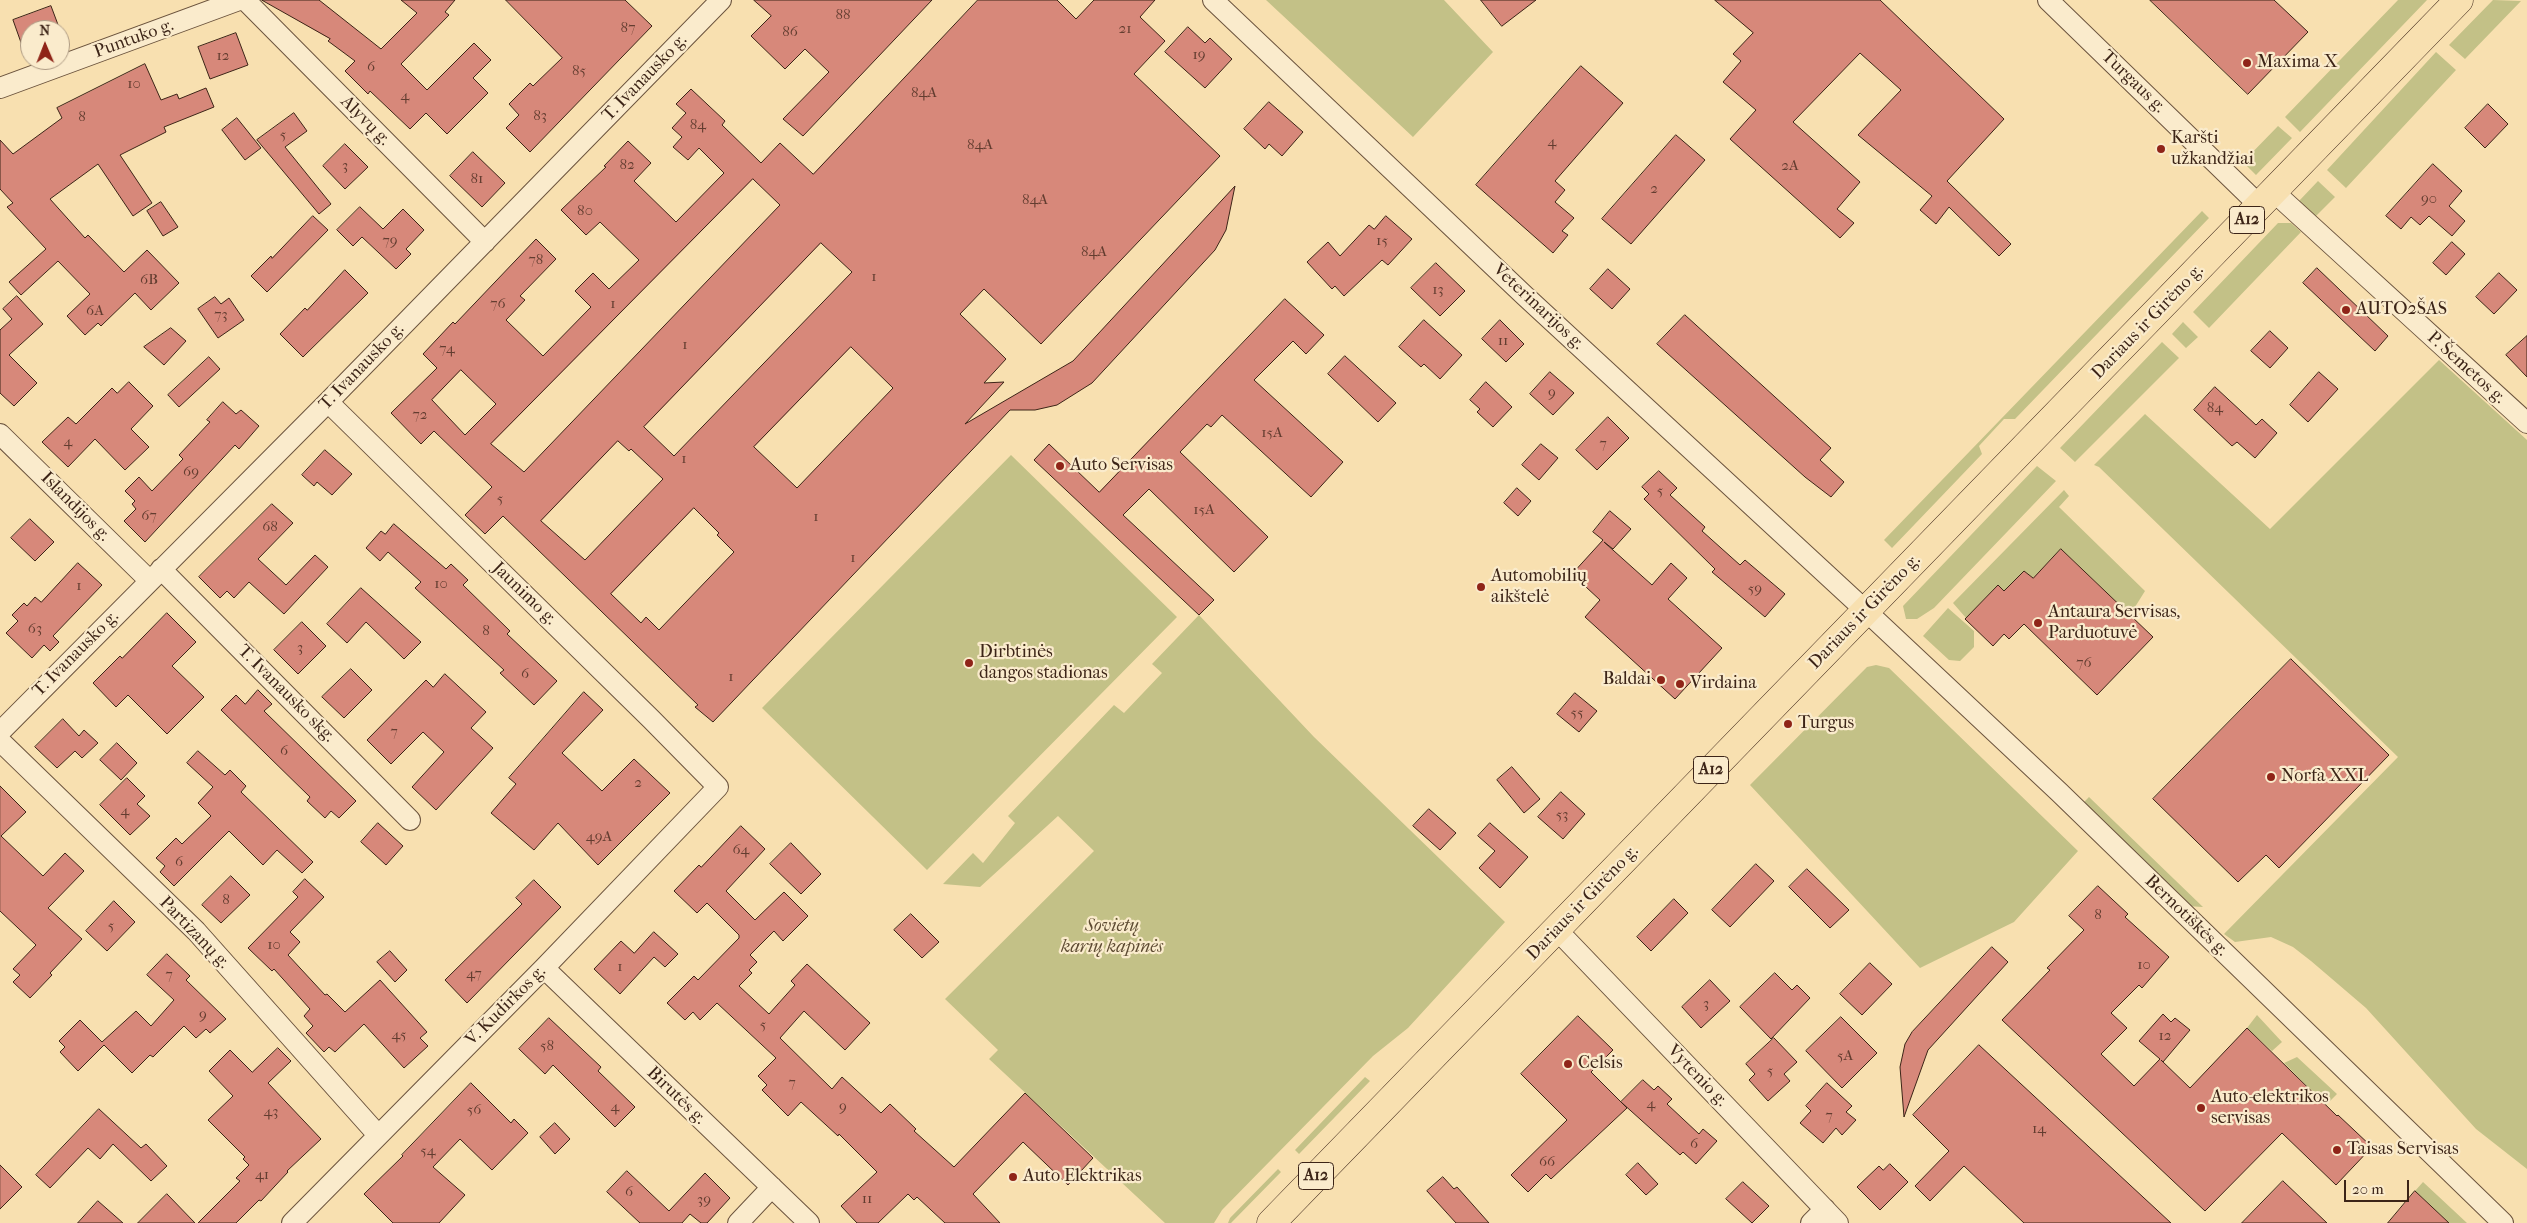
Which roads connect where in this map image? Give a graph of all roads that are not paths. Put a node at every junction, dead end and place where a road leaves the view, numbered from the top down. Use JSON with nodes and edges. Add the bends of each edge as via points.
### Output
{"nodes":[{"id":1,"x":239,"y":0,"type":"edge"},
{"id":2,"x":245,"y":0,"type":"edge"},
{"id":3,"x":721,"y":0,"type":"edge"},
{"id":4,"x":1213,"y":0,"type":"edge"},
{"id":5,"x":2048,"y":0,"type":"edge"},
{"id":6,"x":2459,"y":0,"type":"edge"},
{"id":7,"x":0,"y":88,"type":"edge"},
{"id":8,"x":2267,"y":199,"type":"junction"},
{"id":9,"x":486,"y":242,"type":"junction"},
{"id":10,"x":328,"y":402,"type":"junction"},
{"id":11,"x":2527,"y":423,"type":"edge"},
{"id":12,"x":0,"y":434,"type":"edge"},
{"id":13,"x":155,"y":575,"type":"junction"},
{"id":14,"x":1866,"y":611,"type":"junction"},
{"id":15,"x":0,"y":732,"type":"edge"},
{"id":16,"x":0,"y":741,"type":"edge"},
{"id":17,"x":718,"y":787,"type":"joint"},
{"id":18,"x":410,"y":820,"type":"dead end"},
{"id":19,"x":1557,"y":930,"type":"junction"},
{"id":20,"x":544,"y":968,"type":"junction"},
{"id":21,"x":378,"y":1135,"type":"junction"},
{"id":22,"x":772,"y":1187,"type":"junction"},
{"id":23,"x":1824,"y":1218,"type":"edge"},
{"id":24,"x":292,"y":1223,"type":"edge"},
{"id":25,"x":738,"y":1223,"type":"edge"},
{"id":26,"x":809,"y":1223,"type":"edge"},
{"id":27,"x":1271,"y":1223,"type":"edge"},
{"id":28,"x":2503,"y":1223,"type":"edge"}],
"edges":[{"from":1,"to":7,"type":"street","name":"Puntuko g."},
{"from":2,"to":9,"type":"street","name":"Alyvų g."},
{"from":3,"to":9,"type":"street","name":"T. Ivanausko g."},
{"from":4,"to":14,"type":"street","name":"Veterinarijos g.","via":[[1525,296]]},
{"from":5,"to":8,"type":"street","name":"Turgaus g."},
{"from":6,"to":8,"type":"highway","name":"Dariaus ir Girėno g.","number":"A12"},
{"from":8,"to":11,"type":"street","name":"P. Šemetos g."},
{"from":8,"to":14,"type":"highway","name":"Dariaus ir Girėno g.","number":"A12"},
{"from":9,"to":10,"type":"street","name":"T. Ivanausko g."},
{"from":10,"to":13,"type":"street","name":"T. Ivanausko g."},
{"from":10,"to":17,"type":"street","name":"Jaunimo g."},
{"from":12,"to":13,"type":"street","name":"Islandijos g."},
{"from":13,"to":15,"type":"street","name":"T. Ivanausko g."},
{"from":13,"to":18,"type":"street","name":"T. Ivanausko skg."},
{"from":14,"to":19,"type":"highway","name":"Dariaus ir Girėno g.","number":"A12"},
{"from":14,"to":28,"type":"street","name":"Bernotiškės g."},
{"from":16,"to":21,"type":"street","name":"Partizanų g.","via":[[196,931]]},
{"from":17,"to":20,"type":"street","name":"V. Kudirkos g."},
{"from":19,"to":23,"type":"street","name":"Vytenio g."},
{"from":19,"to":27,"type":"highway","name":"Dariaus ir Girėno g.","number":"A12"},
{"from":20,"to":21,"type":"street","name":"V. Kudirkos g."},
{"from":20,"to":22,"type":"street","name":"Birutės g."},
{"from":21,"to":24,"type":"street","name":"V. Kudirkos g."},
{"from":22,"to":25,"type":"street"},
{"from":22,"to":26,"type":"street","name":"Birutės g."}]}
